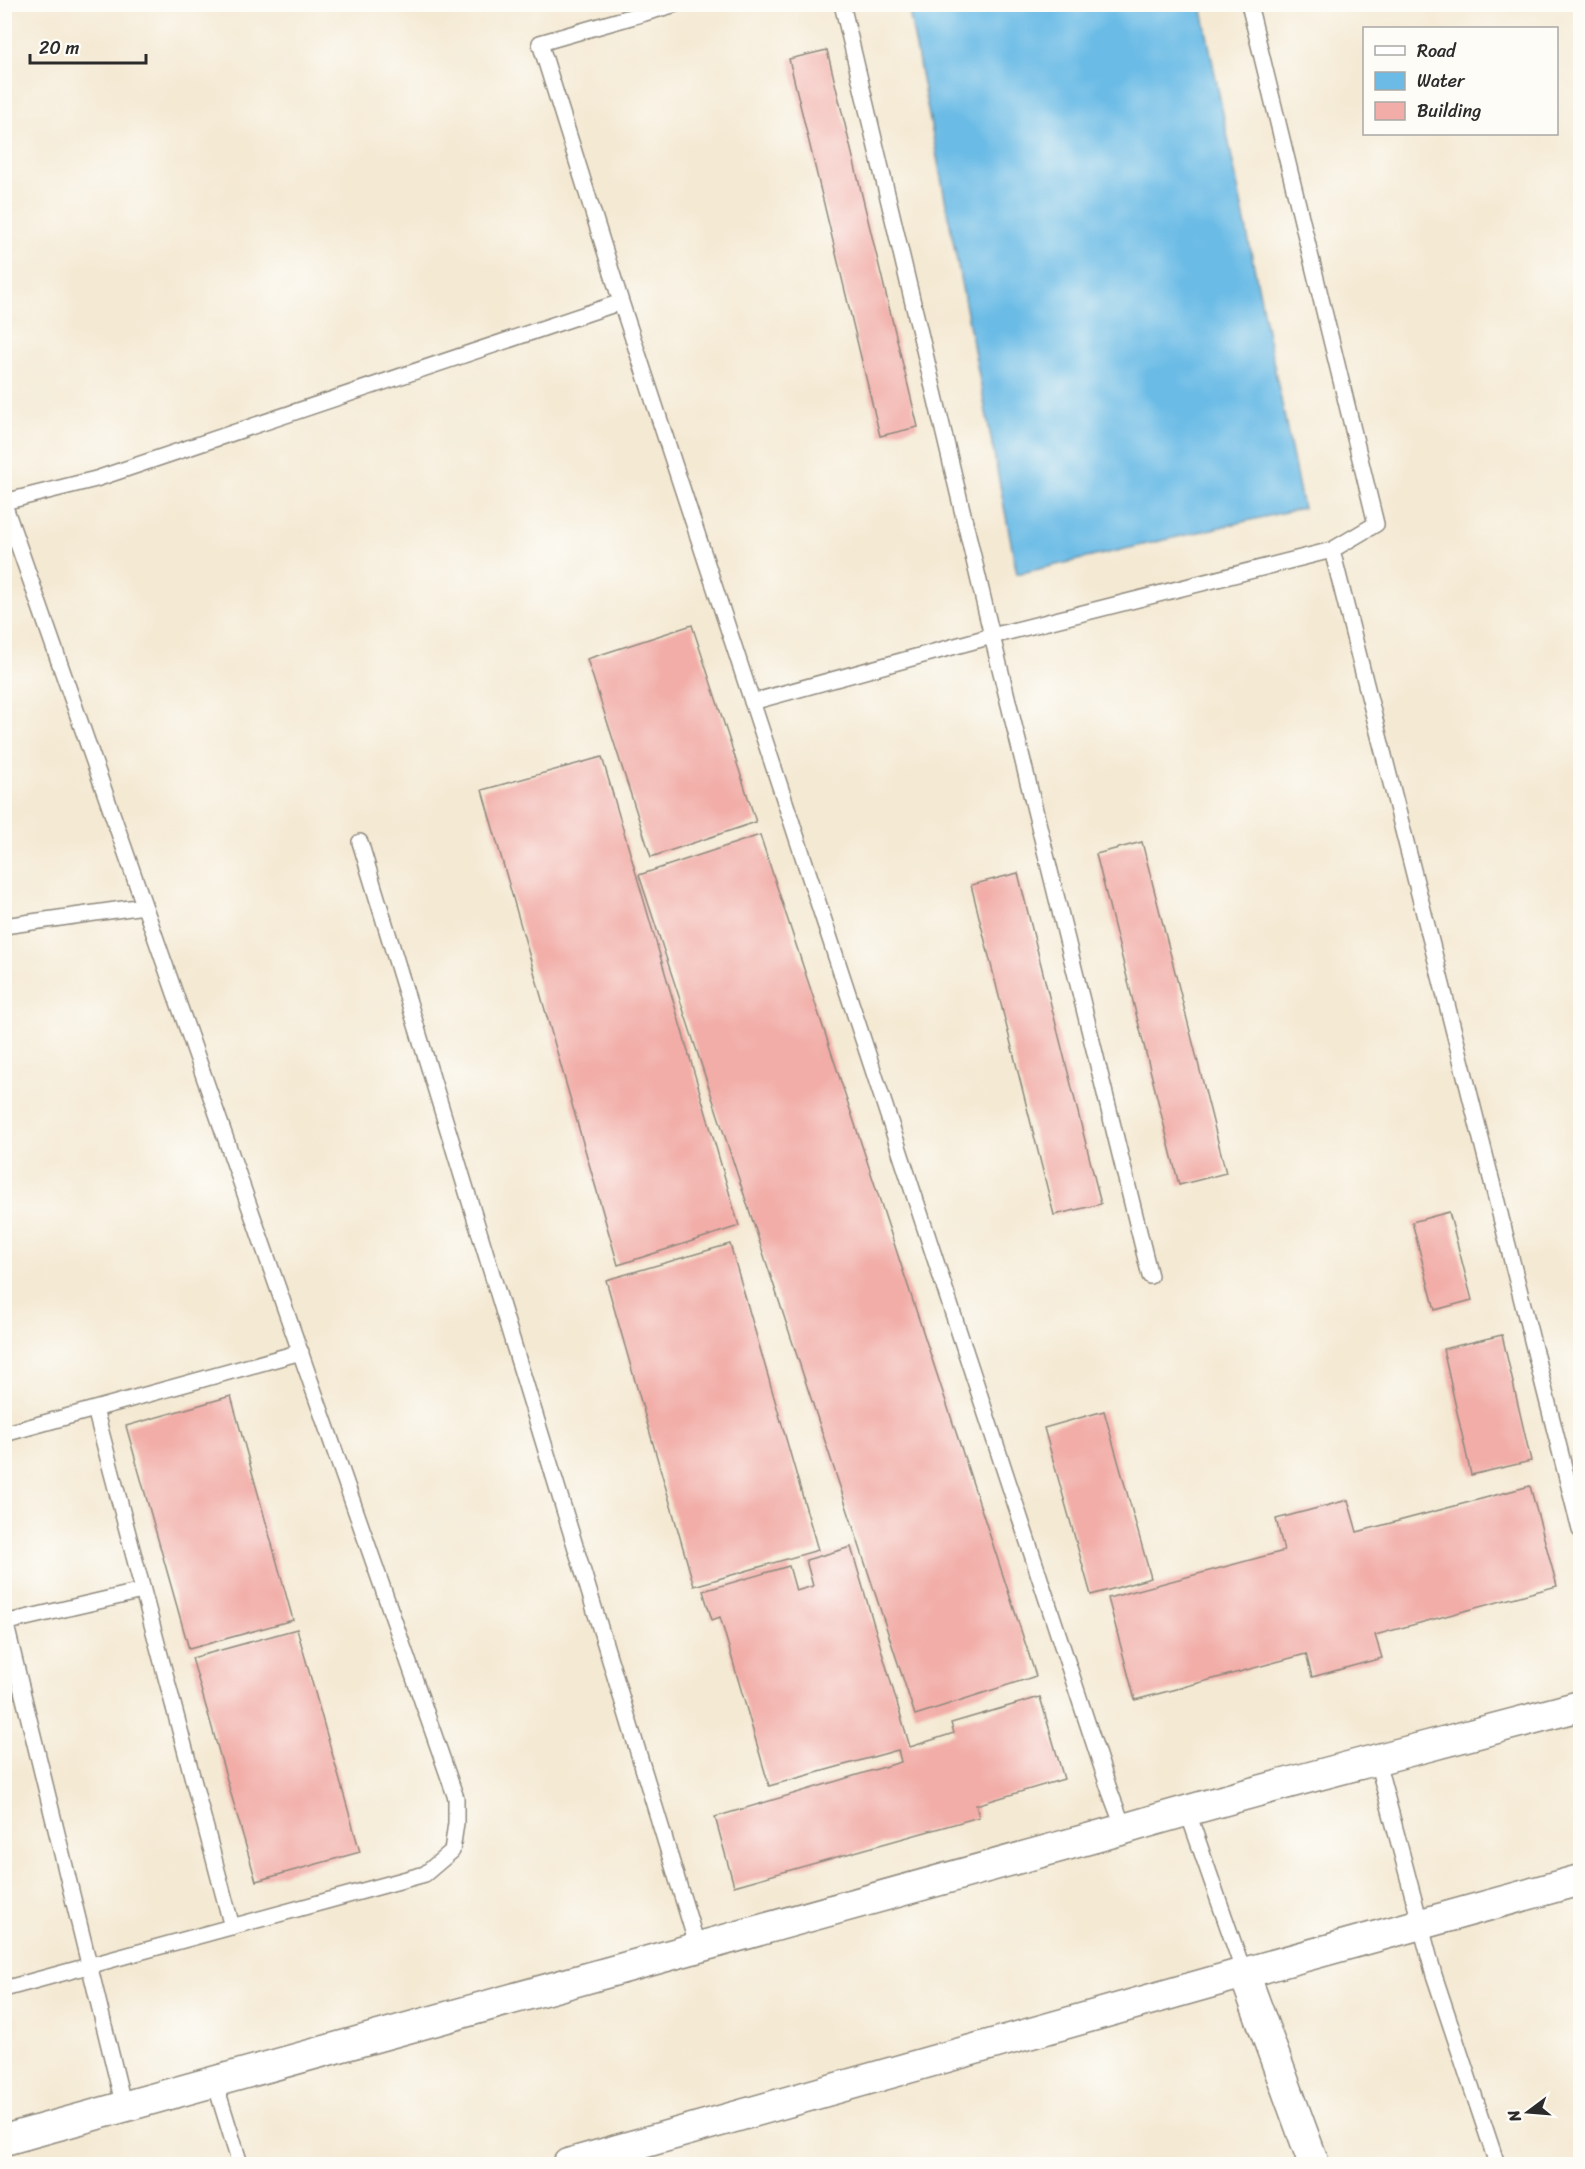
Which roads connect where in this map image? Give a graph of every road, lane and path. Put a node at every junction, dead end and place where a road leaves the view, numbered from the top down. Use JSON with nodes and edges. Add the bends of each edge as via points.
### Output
{"nodes":[{"id":1,"x":676,"y":4,"type":"edge"},
{"id":2,"x":842,"y":4,"type":"edge"},
{"id":3,"x":1249,"y":4,"type":"edge"},
{"id":4,"x":621,"y":302,"type":"junction"},
{"id":5,"x":4,"y":503,"type":"edge"},
{"id":6,"x":1332,"y":550,"type":"junction"},
{"id":7,"x":992,"y":636,"type":"junction"},
{"id":8,"x":752,"y":702,"type":"junction"},
{"id":9,"x":360,"y":842,"type":"dead end"},
{"id":10,"x":144,"y":906,"type":"junction"},
{"id":11,"x":4,"y":926,"type":"edge"},
{"id":12,"x":1150,"y":1276,"type":"dead end"},
{"id":13,"x":301,"y":1352,"type":"junction"},
{"id":14,"x":94,"y":1409,"type":"junction"},
{"id":15,"x":4,"y":1434,"type":"edge"},
{"id":16,"x":1581,"y":1530,"type":"edge"},
{"id":17,"x":142,"y":1591,"type":"junction"},
{"id":18,"x":5,"y":1621,"type":"edge"},
{"id":19,"x":1581,"y":1706,"type":"edge"},
{"id":20,"x":1377,"y":1761,"type":"junction"},
{"id":21,"x":1187,"y":1810,"type":"junction"},
{"id":22,"x":1124,"y":1829,"type":"junction"},
{"id":23,"x":1581,"y":1880,"type":"edge"},
{"id":24,"x":1419,"y":1924,"type":"junction"},
{"id":25,"x":232,"y":1927,"type":"junction"},
{"id":26,"x":698,"y":1947,"type":"junction"},
{"id":27,"x":90,"y":1965,"type":"junction"},
{"id":28,"x":1244,"y":1973,"type":"junction"},
{"id":29,"x":4,"y":1989,"type":"edge"},
{"id":30,"x":215,"y":2083,"type":"junction"},
{"id":31,"x":124,"y":2107,"type":"junction"},
{"id":32,"x":4,"y":2140,"type":"edge"},
{"id":33,"x":240,"y":2164,"type":"edge"},
{"id":34,"x":568,"y":2164,"type":"edge"},
{"id":35,"x":1314,"y":2164,"type":"edge"},
{"id":36,"x":1497,"y":2164,"type":"edge"}],
"edges":[{"from":1,"to":4,"type":"lane","via":[[540,43]]},
{"from":2,"to":7,"type":"lane"},
{"from":3,"to":6,"type":"lane","via":[[1376,524]]},
{"from":4,"to":5,"type":"lane","via":[[96,479]]},
{"from":4,"to":8,"type":"lane"},
{"from":5,"to":10,"type":"lane"},
{"from":6,"to":7,"type":"lane"},
{"from":6,"to":16,"type":"lane"},
{"from":7,"to":8,"type":"lane"},
{"from":7,"to":12,"type":"lane"},
{"from":8,"to":22,"type":"lane"},
{"from":9,"to":26,"type":"lane"},
{"from":10,"to":11,"type":"lane"},
{"from":10,"to":13,"type":"lane"},
{"from":13,"to":14,"type":"lane"},
{"from":13,"to":25,"type":"lane","via":[[456,1798],[456,1823],[452,1851],[425,1874]]},
{"from":14,"to":15,"type":"lane"},
{"from":14,"to":17,"type":"lane"},
{"from":17,"to":18,"type":"lane"},
{"from":17,"to":25,"type":"lane"},
{"from":18,"to":27,"type":"lane"},
{"from":19,"to":20,"type":"street"},
{"from":20,"to":21,"type":"street"},
{"from":20,"to":24,"type":"lane"},
{"from":21,"to":22,"type":"street"},
{"from":21,"to":28,"type":"lane"},
{"from":22,"to":26,"type":"street"},
{"from":23,"to":24,"type":"street"},
{"from":24,"to":28,"type":"street"},
{"from":24,"to":36,"type":"lane"},
{"from":25,"to":27,"type":"lane"},
{"from":26,"to":30,"type":"street"},
{"from":27,"to":29,"type":"lane"},
{"from":27,"to":31,"type":"lane"},
{"from":28,"to":34,"type":"street"},
{"from":28,"to":35,"type":"street"},
{"from":30,"to":31,"type":"street"},
{"from":30,"to":33,"type":"lane"},
{"from":31,"to":32,"type":"street"}]}
